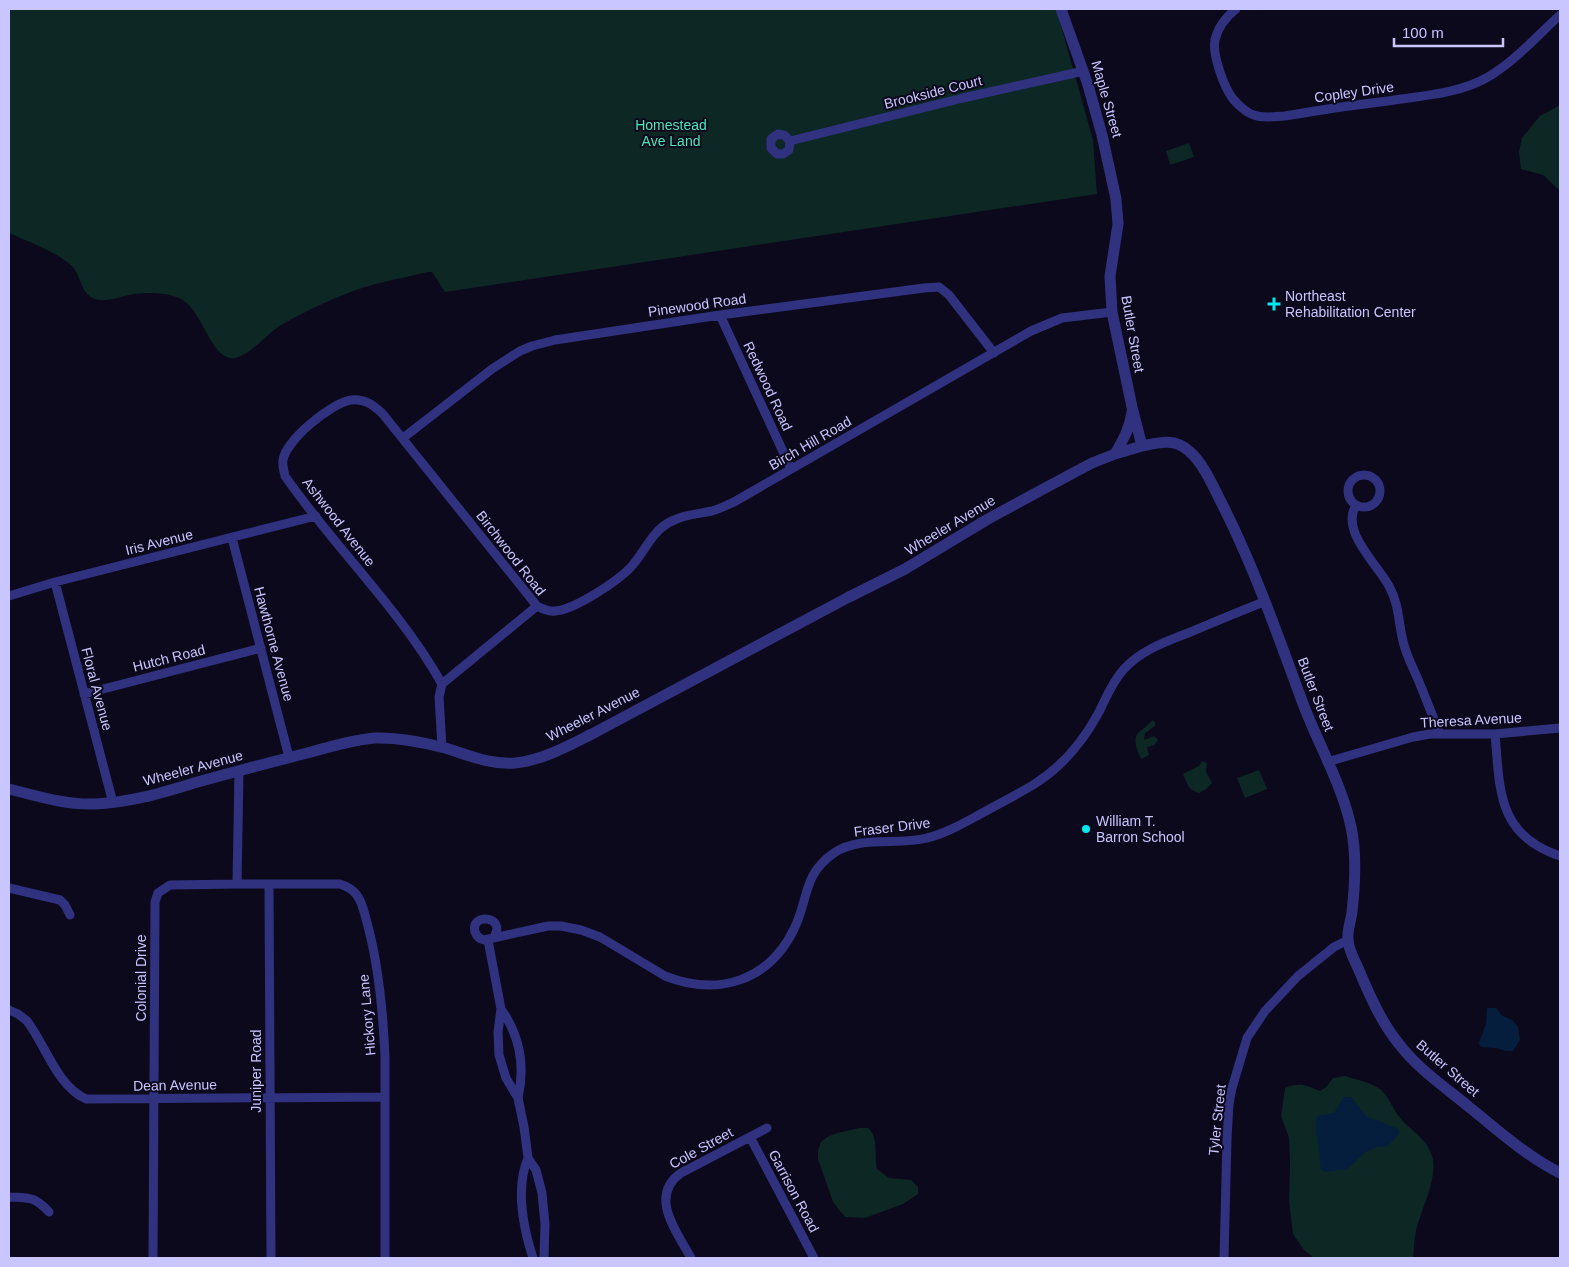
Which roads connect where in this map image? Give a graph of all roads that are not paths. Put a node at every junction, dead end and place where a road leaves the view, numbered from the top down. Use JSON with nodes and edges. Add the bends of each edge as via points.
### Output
{"nodes":[{"id":1,"x":1061,"y":9,"type":"edge"},
{"id":2,"x":1236,"y":9,"type":"edge"},
{"id":3,"x":1560,"y":15,"type":"edge"},
{"id":4,"x":1084,"y":71,"type":"junction"},
{"id":5,"x":790,"y":141,"type":"dead end"},
{"id":6,"x":1116,"y":200,"type":"joint"},
{"id":7,"x":1112,"y":312,"type":"junction"},
{"id":8,"x":720,"y":315,"type":"junction"},
{"id":9,"x":994,"y":353,"type":"junction"},
{"id":10,"x":363,"y":401,"type":"joint"},
{"id":11,"x":1132,"y":408,"type":"junction"},
{"id":12,"x":403,"y":438,"type":"junction"},
{"id":13,"x":1142,"y":446,"type":"junction"},
{"id":14,"x":1115,"y":454,"type":"junction"},
{"id":15,"x":791,"y":470,"type":"junction"},
{"id":16,"x":1356,"y":505,"type":"dead end"},
{"id":17,"x":316,"y":516,"type":"junction"},
{"id":18,"x":232,"y":538,"type":"junction"},
{"id":19,"x":55,"y":582,"type":"junction"},
{"id":20,"x":9,"y":596,"type":"edge"},
{"id":21,"x":1264,"y":602,"type":"junction"},
{"id":22,"x":537,"y":606,"type":"junction"},
{"id":23,"x":261,"y":648,"type":"junction"},
{"id":24,"x":442,"y":684,"type":"junction"},
{"id":25,"x":84,"y":694,"type":"junction"},
{"id":26,"x":1560,"y":728,"type":"edge"},
{"id":27,"x":1440,"y":734,"type":"junction"},
{"id":28,"x":1495,"y":734,"type":"junction"},
{"id":29,"x":442,"y":747,"type":"junction"},
{"id":30,"x":289,"y":757,"type":"junction"},
{"id":31,"x":1327,"y":762,"type":"junction"},
{"id":32,"x":239,"y":771,"type":"junction"},
{"id":33,"x":9,"y":789,"type":"edge"},
{"id":34,"x":113,"y":803,"type":"junction"},
{"id":35,"x":1560,"y":856,"type":"edge"},
{"id":36,"x":237,"y":884,"type":"junction"},
{"id":37,"x":269,"y":884,"type":"junction"},
{"id":38,"x":9,"y":888,"type":"edge"},
{"id":39,"x":70,"y":914,"type":"dead end"},
{"id":40,"x":1348,"y":940,"type":"junction"},
{"id":41,"x":501,"y":1009,"type":"junction"},
{"id":42,"x":9,"y":1010,"type":"edge"},
{"id":43,"x":385,"y":1097,"type":"junction"},
{"id":44,"x":270,"y":1098,"type":"junction"},
{"id":45,"x":518,"y":1098,"type":"junction"},
{"id":46,"x":154,"y":1099,"type":"junction"},
{"id":47,"x":767,"y":1128,"type":"dead end"},
{"id":48,"x":750,"y":1137,"type":"junction"},
{"id":49,"x":528,"y":1158,"type":"junction"},
{"id":50,"x":1560,"y":1172,"type":"edge"},
{"id":51,"x":9,"y":1197,"type":"edge"},
{"id":52,"x":49,"y":1212,"type":"dead end"},
{"id":53,"x":153,"y":1258,"type":"edge"},
{"id":54,"x":271,"y":1258,"type":"edge"},
{"id":55,"x":385,"y":1258,"type":"edge"},
{"id":56,"x":533,"y":1258,"type":"edge"},
{"id":57,"x":544,"y":1258,"type":"edge"},
{"id":58,"x":691,"y":1258,"type":"edge"},
{"id":59,"x":814,"y":1258,"type":"edge"},
{"id":60,"x":1224,"y":1258,"type":"edge"}],
"edges":[{"from":1,"to":4,"type":"street","name":"Maple Street"},
{"from":2,"to":3,"type":"street","name":"Copley Drive","via":[[1224,19],[1214,42],[1217,60],[1232,98],[1248,112],[1265,117],[1420,96],[1471,85],[1502,68]]},
{"from":4,"to":5,"type":"street","name":"Brookside Court"},
{"from":4,"to":6,"type":"street","name":"Maple Street"},
{"from":6,"to":7,"type":"street","name":"Butler Street","via":[[1118,224],[1110,276]]},
{"from":7,"to":9,"type":"street","name":"Birch Hill Road","via":[[1054,321]]},
{"from":7,"to":11,"type":"street","name":"Butler Street"},
{"from":8,"to":9,"type":"street","name":"Pinewood Road","via":[[939,287],[949,295]]},
{"from":8,"to":12,"type":"street","name":"Pinewood Road","via":[[532,346],[506,359]]},
{"from":8,"to":15,"type":"street","name":"Redwood Road"},
{"from":9,"to":15,"type":"street","name":"Birch Hill Road"},
{"from":10,"to":12,"type":"street","name":"Birchwood Road","via":[[382,413]]},
{"from":10,"to":17,"type":"street","name":"Ashwood Avenue","via":[[345,402],[317,418],[304,428],[283,459],[286,476]]},
{"from":11,"to":13,"type":"street","name":"Butler Street"},
{"from":11,"to":14,"type":"street","via":[[1131,421]]},
{"from":12,"to":22,"type":"street","name":"Birchwood Road"},
{"from":13,"to":14,"type":"street","name":"Wheeler Avenue"},
{"from":13,"to":21,"type":"street","name":"Butler Street","via":[[1171,442],[1184,446],[1196,458],[1226,510]]},
{"from":14,"to":29,"type":"street","name":"Wheeler Avenue","via":[[988,519],[905,569],[554,752],[530,760],[505,763]]},
{"from":15,"to":22,"type":"street","name":"Birch Hill Road","via":[[724,506],[668,522],[630,568],[605,588],[569,608],[556,611]]},
{"from":16,"to":27,"type":"street","via":[[1352,515],[1355,532],[1393,594],[1407,652]]},
{"from":17,"to":18,"type":"street","name":"Iris Avenue"},
{"from":17,"to":24,"type":"street","name":"Ashwood Avenue","via":[[420,647]]},
{"from":18,"to":19,"type":"street","name":"Iris Avenue"},
{"from":18,"to":23,"type":"street","name":"Hawthorne Avenue"},
{"from":19,"to":20,"type":"street","name":"Iris Avenue"},
{"from":19,"to":25,"type":"street","name":"Floral Avenue"},
{"from":21,"to":31,"type":"street","name":"Butler Street"},
{"from":21,"to":41,"type":"street","name":"Fraser Drive","via":[[1154,647],[1131,662],[1116,680],[1090,727],[1070,754],[1031,786],[956,828],[932,837],[857,844],[834,854],[810,879],[794,928],[781,950],[764,967],[742,979],[709,986],[676,980],[589,932],[548,926],[491,939]]},
{"from":22,"to":24,"type":"street","name":"Birchwood Road"},
{"from":23,"to":25,"type":"street","name":"Hutch Road"},
{"from":23,"to":30,"type":"street","name":"Hawthorne Avenue"},
{"from":24,"to":29,"type":"street","via":[[439,697]]},
{"from":25,"to":34,"type":"street","name":"Floral Avenue"},
{"from":26,"to":28,"type":"street","name":"Theresa Avenue"},
{"from":27,"to":28,"type":"street","name":"Theresa Avenue"},
{"from":27,"to":31,"type":"street","name":"Theresa Avenue","via":[[1413,738]]},
{"from":28,"to":35,"type":"street","via":[[1499,784],[1509,815],[1530,842]]},
{"from":29,"to":30,"type":"street","name":"Wheeler Avenue","via":[[374,738]]},
{"from":30,"to":32,"type":"street","name":"Wheeler Avenue"},
{"from":31,"to":40,"type":"street","name":"Butler Street","via":[[1353,836],[1353,899]]},
{"from":32,"to":34,"type":"street","name":"Wheeler Avenue","via":[[147,797]]},
{"from":32,"to":36,"type":"street"},
{"from":33,"to":34,"type":"street","name":"Wheeler Avenue","via":[[70,803]]},
{"from":36,"to":37,"type":"street","name":"Hickory Lane"},
{"from":36,"to":46,"type":"street","name":"Colonial Drive","via":[[170,884],[156,897]]},
{"from":37,"to":43,"type":"street","name":"Hickory Lane","via":[[340,884],[352,890],[360,900],[370,932],[381,1001]]},
{"from":37,"to":44,"type":"street","name":"Juniper Road"},
{"from":38,"to":39,"type":"street","via":[[60,900]]},
{"from":40,"to":50,"type":"street","name":"Butler Street","via":[[1376,1005],[1407,1054],[1511,1140]]},
{"from":40,"to":60,"type":"street","name":"Tyler Street","via":[[1298,976],[1265,1011],[1247,1038],[1232,1088],[1229,1112]]},
{"from":41,"to":45,"type":"street","via":[[499,1055],[506,1078]]},
{"from":41,"to":45,"type":"street","via":[[513,1029],[520,1052],[522,1075]]},
{"from":42,"to":46,"type":"street","name":"Dean Avenue","via":[[27,1021],[61,1077],[79,1095],[95,1100]]},
{"from":43,"to":44,"type":"street","name":"Dean Avenue"},
{"from":43,"to":55,"type":"street","name":"Hickory Lane"},
{"from":44,"to":46,"type":"street","name":"Dean Avenue"},
{"from":44,"to":54,"type":"street","name":"Juniper Road"},
{"from":45,"to":49,"type":"street"},
{"from":46,"to":53,"type":"street","name":"Colonial Drive"},
{"from":47,"to":48,"type":"street","name":"Cole Street"},
{"from":48,"to":58,"type":"street","name":"Cole Street","via":[[671,1181],[666,1195],[667,1209]]},
{"from":48,"to":59,"type":"street","name":"Garrison Road"},
{"from":49,"to":56,"type":"street","via":[[521,1195]]},
{"from":49,"to":57,"type":"street","via":[[536,1170],[542,1193],[546,1224]]},
{"from":51,"to":52,"type":"street","via":[[34,1199]]}]}
